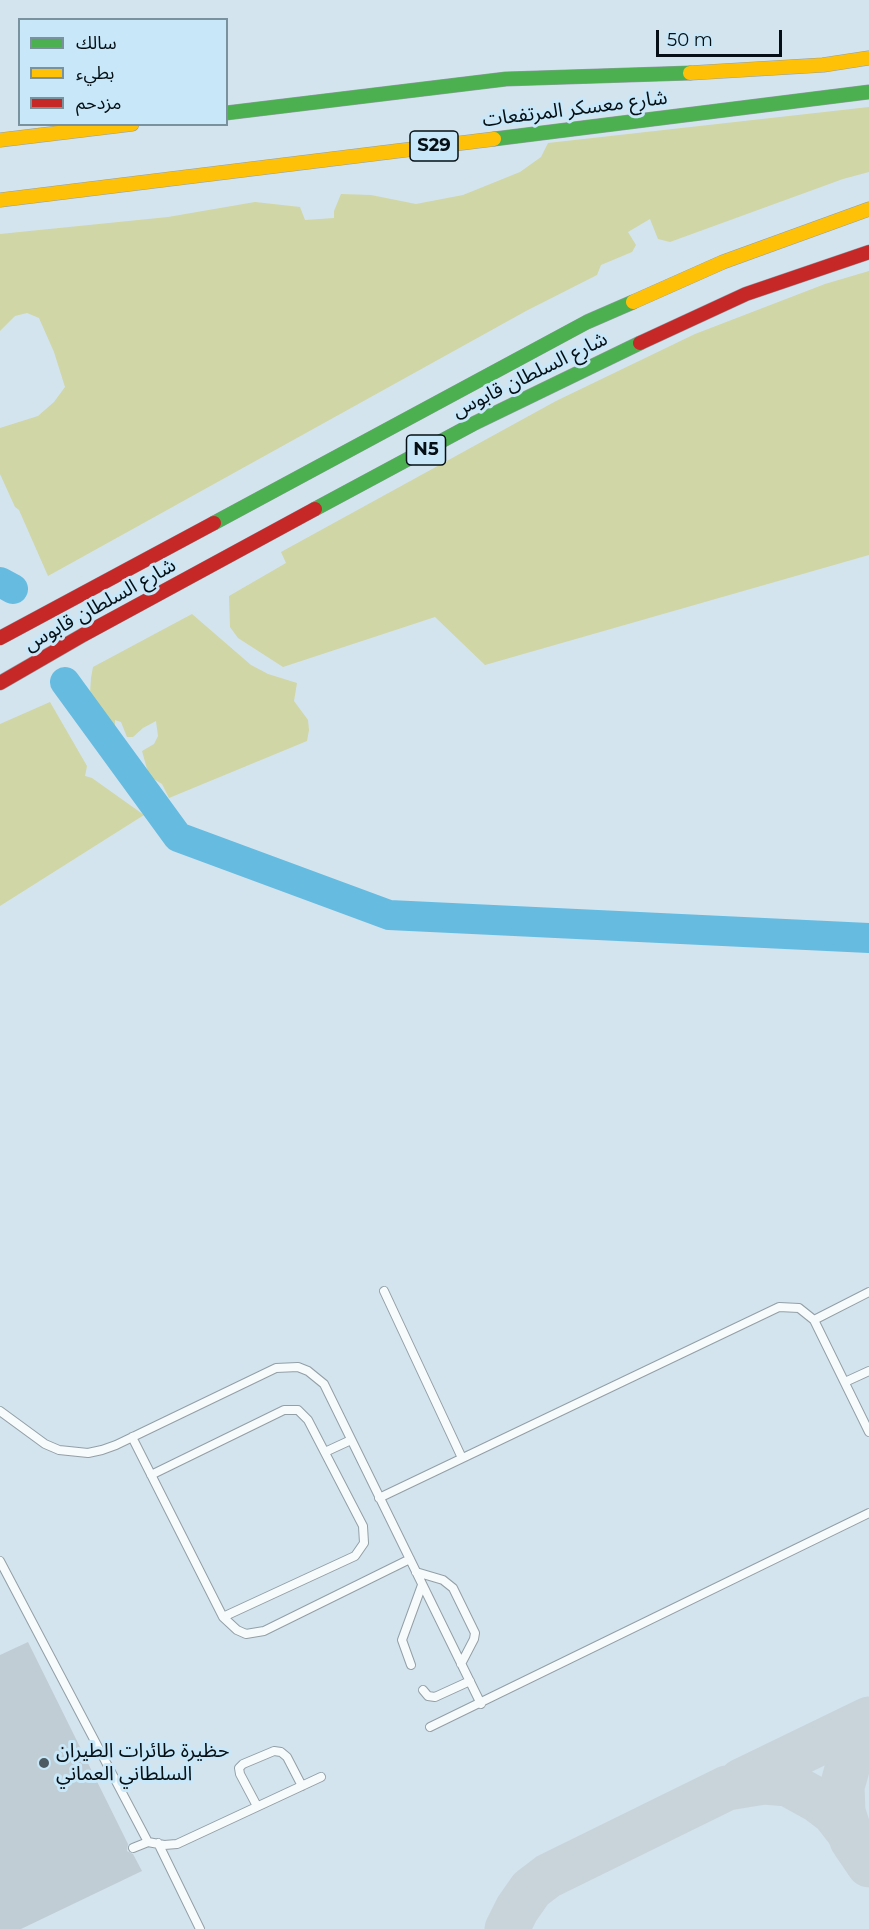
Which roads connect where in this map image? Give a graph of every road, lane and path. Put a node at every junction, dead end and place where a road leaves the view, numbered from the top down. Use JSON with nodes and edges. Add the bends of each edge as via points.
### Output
{"nodes":[{"id":1,"x":869,"y":58,"type":"edge"},
{"id":2,"x":869,"y":92,"type":"edge"},
{"id":3,"x":228,"y":113,"type":"edge"},
{"id":4,"x":116,"y":126,"type":"edge"},
{"id":5,"x":0,"y":140,"type":"edge"},
{"id":6,"x":0,"y":200,"type":"edge"},
{"id":7,"x":869,"y":209,"type":"edge"},
{"id":8,"x":869,"y":252,"type":"edge"},
{"id":9,"x":0,"y":638,"type":"edge"},
{"id":10,"x":0,"y":683,"type":"edge"},
{"id":11,"x":384,"y":1291,"type":"dead end"},
{"id":12,"x":869,"y":1292,"type":"edge"},
{"id":13,"x":814,"y":1320,"type":"junction"},
{"id":14,"x":869,"y":1371,"type":"edge"},
{"id":15,"x":845,"y":1382,"type":"junction"},
{"id":16,"x":0,"y":1411,"type":"edge"},
{"id":17,"x":869,"y":1432,"type":"edge"},
{"id":18,"x":132,"y":1437,"type":"junction"},
{"id":19,"x":351,"y":1440,"type":"junction"},
{"id":20,"x":325,"y":1452,"type":"junction"},
{"id":21,"x":462,"y":1458,"type":"junction"},
{"id":22,"x":151,"y":1475,"type":"junction"},
{"id":23,"x":379,"y":1498,"type":"junction"},
{"id":24,"x":869,"y":1513,"type":"edge"},
{"id":25,"x":410,"y":1559,"type":"junction"},
{"id":26,"x":0,"y":1561,"type":"edge"},
{"id":27,"x":416,"y":1572,"type":"junction"},
{"id":28,"x":422,"y":1585,"type":"junction"},
{"id":29,"x":223,"y":1617,"type":"junction"},
{"id":30,"x":461,"y":1664,"type":"junction"},
{"id":31,"x":411,"y":1665,"type":"dead end"},
{"id":32,"x":470,"y":1681,"type":"junction"},
{"id":33,"x":423,"y":1690,"type":"dead end"},
{"id":34,"x":481,"y":1704,"type":"junction"},
{"id":35,"x":430,"y":1727,"type":"dead end"},
{"id":36,"x":321,"y":1777,"type":"dead end"},
{"id":37,"x":302,"y":1786,"type":"junction"},
{"id":38,"x":257,"y":1806,"type":"junction"},
{"id":39,"x":148,"y":1842,"type":"junction"},
{"id":40,"x":158,"y":1844,"type":"junction"},
{"id":41,"x":133,"y":1848,"type":"dead end"},
{"id":42,"x":200,"y":1929,"type":"edge"}],
"edges":[{"from":1,"to":3,"type":"main road","name":"شارع معسكر المرتفعات","via":[[715,72],[506,79]]},
{"from":2,"to":6,"type":"main road","name":"شارع معسكر المرتفعات","number":"S29"},
{"from":4,"to":5,"type":"main road"},
{"from":7,"to":9,"type":"main road","name":"شارع السلطان قابوس","number":"N5","via":[[723,262],[587,322]]},
{"from":8,"to":10,"type":"main road","name":"شارع السلطان قابوس","number":"N5","via":[[746,294],[475,423]]},
{"from":11,"to":21,"type":"lane"},
{"from":12,"to":13,"type":"lane"},
{"from":13,"to":15,"type":"lane"},
{"from":13,"to":21,"type":"lane","via":[[799,1308],[779,1307]]},
{"from":14,"to":15,"type":"lane"},
{"from":15,"to":17,"type":"lane"},
{"from":16,"to":18,"type":"lane","via":[[45,1444],[66,1451],[88,1453]]},
{"from":18,"to":19,"type":"lane","via":[[287,1366],[308,1371],[324,1384]]},
{"from":18,"to":22,"type":"lane"},
{"from":19,"to":20,"type":"lane"},
{"from":19,"to":23,"type":"lane"},
{"from":20,"to":22,"type":"lane","via":[[304,1414],[291,1409]]},
{"from":20,"to":29,"type":"lane","via":[[363,1526],[361,1550],[348,1560]]},
{"from":21,"to":23,"type":"lane"},
{"from":22,"to":29,"type":"lane"},
{"from":23,"to":25,"type":"lane"},
{"from":24,"to":34,"type":"lane"},
{"from":25,"to":27,"type":"lane"},
{"from":25,"to":29,"type":"lane","via":[[264,1631],[246,1634]]},
{"from":26,"to":39,"type":"lane"},
{"from":27,"to":28,"type":"lane"},
{"from":27,"to":30,"type":"lane","via":[[453,1588],[475,1633]]},
{"from":28,"to":30,"type":"lane"},
{"from":28,"to":31,"type":"lane","via":[[402,1640]]},
{"from":30,"to":32,"type":"lane"},
{"from":32,"to":33,"type":"lane","via":[[435,1697]]},
{"from":32,"to":34,"type":"lane"},
{"from":34,"to":35,"type":"lane"},
{"from":36,"to":37,"type":"lane"},
{"from":37,"to":38,"type":"lane"},
{"from":37,"to":38,"type":"lane","via":[[281,1752],[274,1751],[243,1764],[240,1774]]},
{"from":38,"to":40,"type":"lane","via":[[177,1844]]},
{"from":39,"to":40,"type":"lane"},
{"from":39,"to":41,"type":"lane"},
{"from":40,"to":42,"type":"lane"}]}
